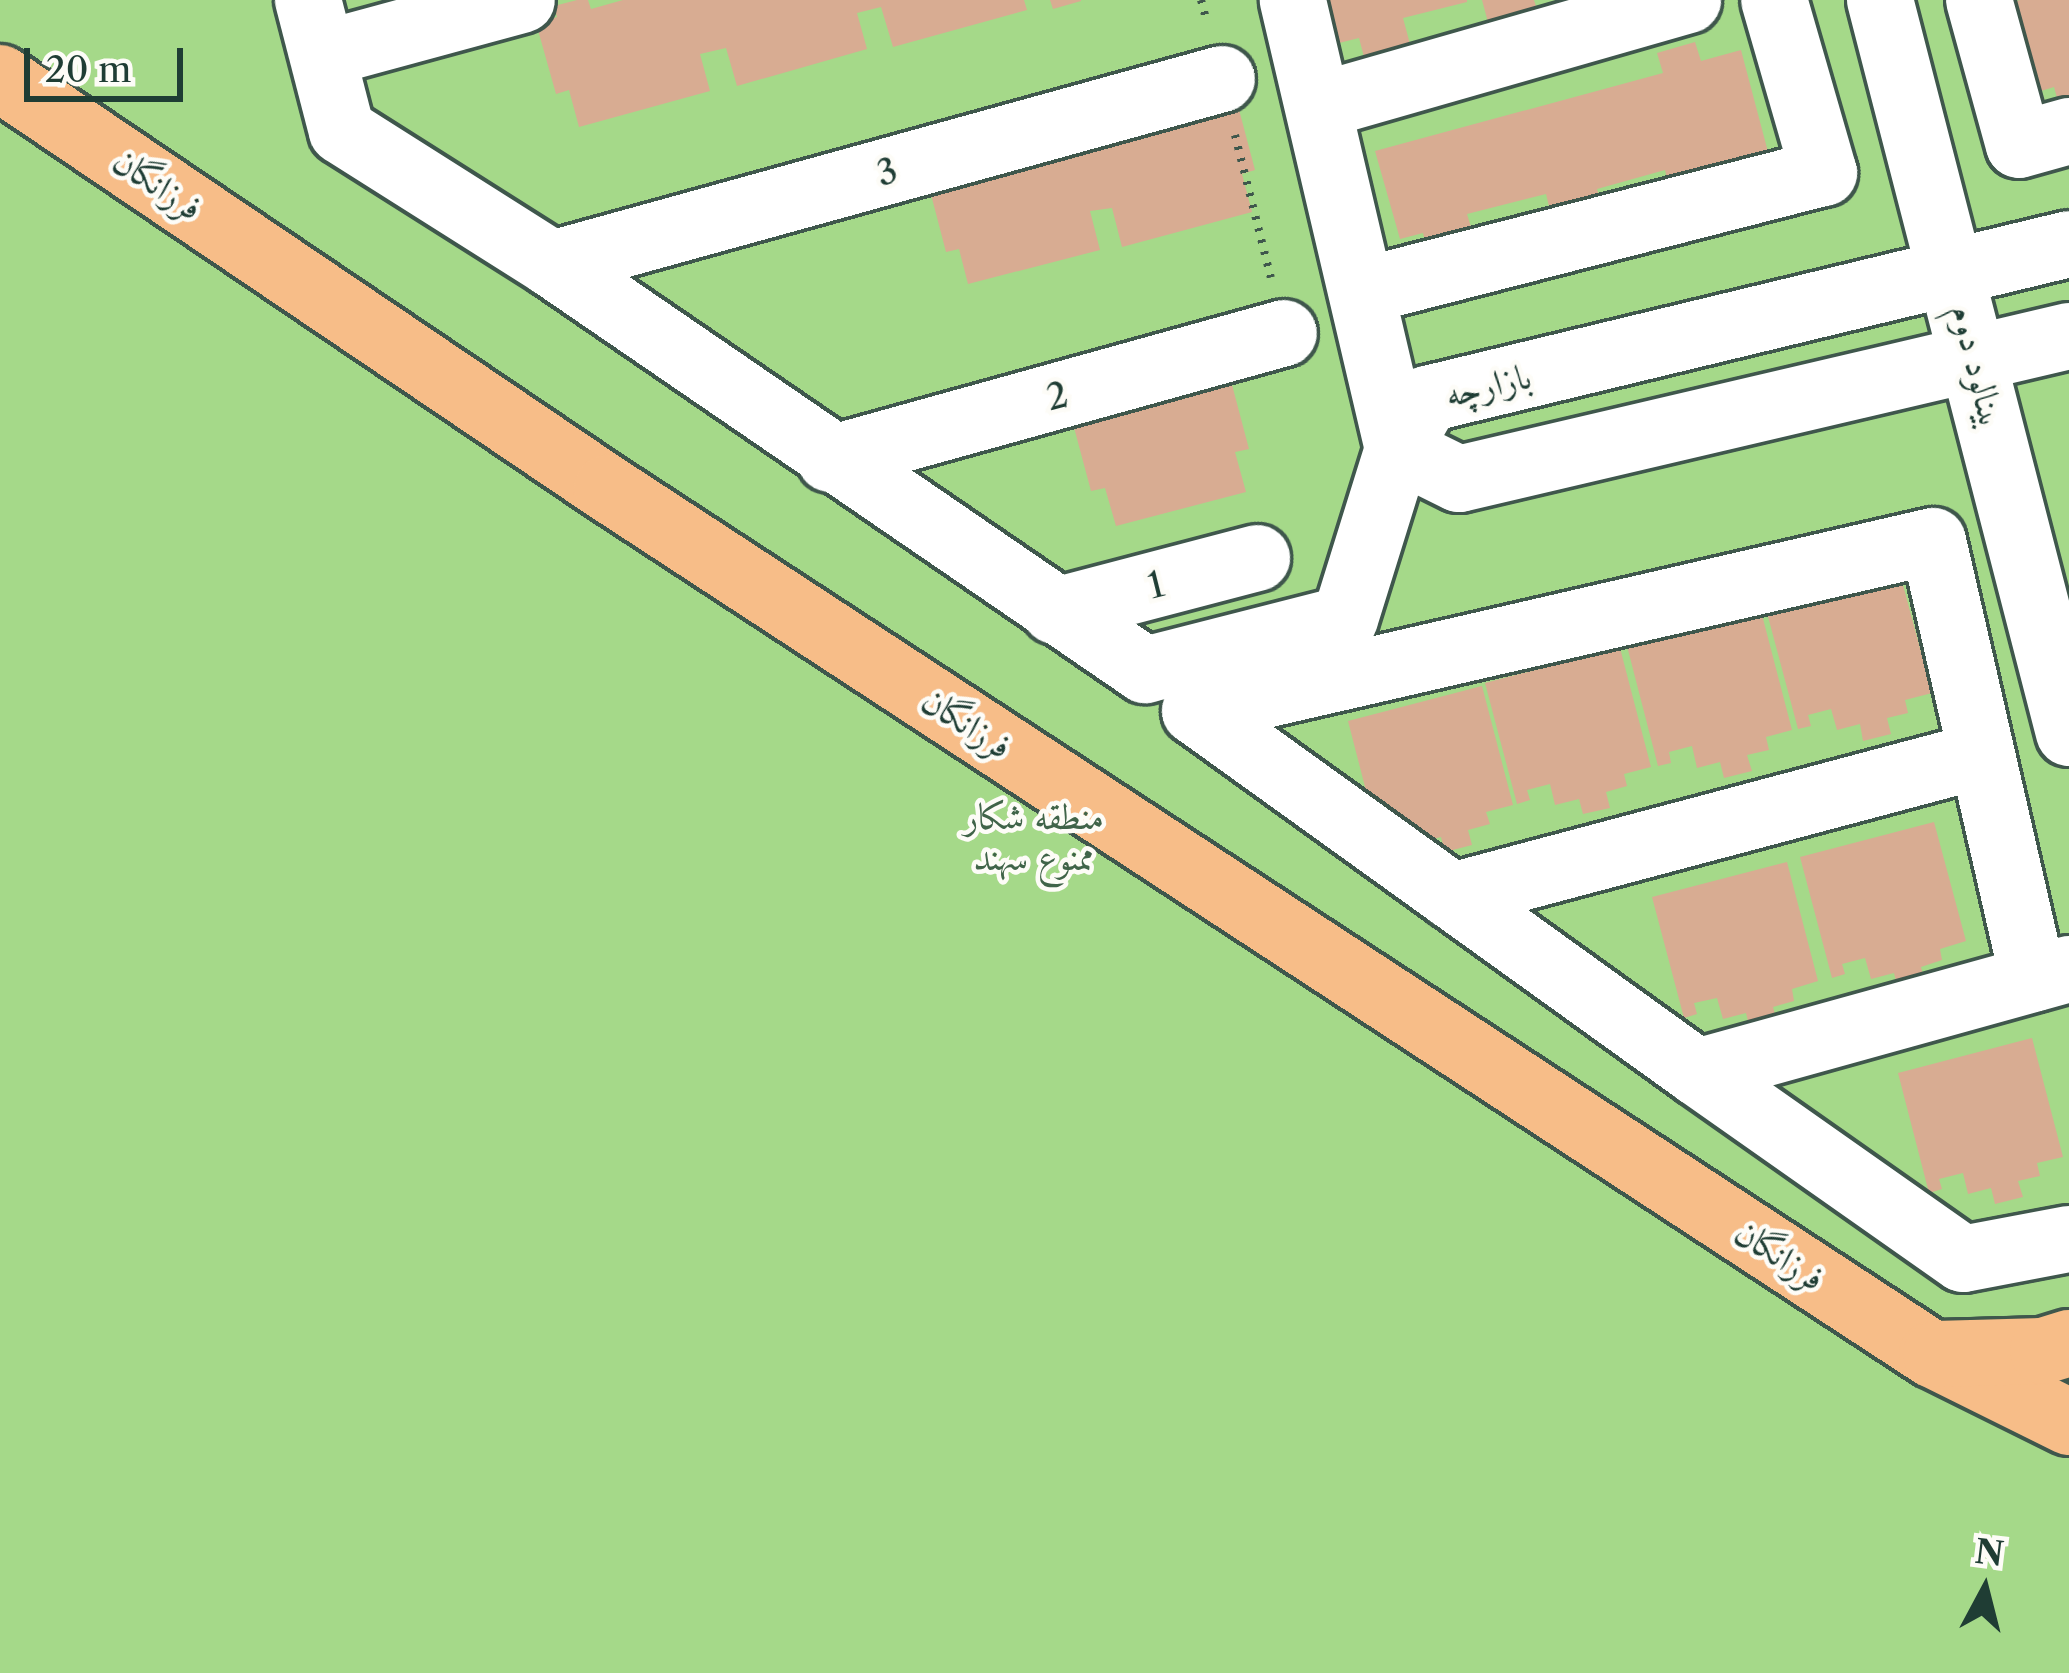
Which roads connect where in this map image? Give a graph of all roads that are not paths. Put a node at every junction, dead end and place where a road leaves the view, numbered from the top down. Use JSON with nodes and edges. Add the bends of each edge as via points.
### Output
{"nodes":[{"id":1,"x":521,"y":0,"type":"edge"},
{"id":2,"x":1293,"y":0,"type":"edge"},
{"id":3,"x":1688,"y":0,"type":"edge"},
{"id":4,"x":1774,"y":0,"type":"edge"},
{"id":5,"x":1880,"y":0,"type":"edge"},
{"id":6,"x":1979,"y":0,"type":"edge"},
{"id":7,"x":316,"y":27,"type":"edge"},
{"id":8,"x":0,"y":78,"type":"edge"},
{"id":9,"x":1222,"y":80,"type":"road end"},
{"id":10,"x":1318,"y":106,"type":"junction"},
{"id":11,"x":2069,"y":131,"type":"edge"},
{"id":12,"x":2069,"y":244,"type":"edge"},
{"id":13,"x":551,"y":264,"type":"junction"},
{"id":14,"x":1954,"y":273,"type":"junction"},
{"id":15,"x":1363,"y":291,"type":"junction"},
{"id":16,"x":1284,"y":333,"type":"road end"},
{"id":17,"x":2069,"y":336,"type":"edge"},
{"id":18,"x":1976,"y":360,"type":"junction"},
{"id":19,"x":1399,"y":449,"type":"junction"},
{"id":20,"x":830,"y":459,"type":"junction"},
{"id":21,"x":1257,"y":558,"type":"dead end"},
{"id":22,"x":1055,"y":610,"type":"junction"},
{"id":23,"x":2069,"y":733,"type":"edge"},
{"id":24,"x":1982,"y":755,"type":"junction"},
{"id":25,"x":1452,"y":896,"type":"junction"},
{"id":26,"x":2051,"y":975,"type":"edge"},
{"id":27,"x":1696,"y":1072,"type":"junction"},
{"id":28,"x":2069,"y":1239,"type":"edge"},
{"id":29,"x":2069,"y":1342,"type":"edge"},
{"id":30,"x":1932,"y":1354,"type":"junction"},
{"id":31,"x":2069,"y":1422,"type":"edge"}],
"edges":[{"from":1,"to":7,"type":"street"},
{"from":2,"to":10,"type":"street"},
{"from":3,"to":10,"type":"street"},
{"from":4,"to":15,"type":"street","via":[[1825,173]]},
{"from":5,"to":14,"type":"street","name":"بینالود دوم"},
{"from":6,"to":11,"type":"street","via":[[2019,145]]},
{"from":7,"to":13,"type":"street","via":[[342,131]]},
{"from":8,"to":30,"type":"main road","name":"فرزانگان","via":[[608,488]]},
{"from":9,"to":13,"type":"street","name":"3"},
{"from":10,"to":15,"type":"street"},
{"from":12,"to":14,"type":"street","name":"بازارچه"},
{"from":13,"to":20,"type":"street"},
{"from":14,"to":18,"type":"street","name":"بینالود دوم"},
{"from":14,"to":19,"type":"street","name":"بازارچه","via":[[1427,400]]},
{"from":15,"to":19,"type":"street"},
{"from":16,"to":20,"type":"street","name":"2"},
{"from":17,"to":18,"type":"street","name":"بازارچه"},
{"from":18,"to":19,"type":"street","name":"بازارچه","via":[[1460,479]]},
{"from":18,"to":23,"type":"street","name":"بینالود دوم"},
{"from":19,"to":22,"type":"street","via":[[1346,619],[1145,670]]},
{"from":20,"to":22,"type":"street"},
{"from":21,"to":22,"type":"street","name":"1"},
{"from":24,"to":25,"type":"street"},
{"from":24,"to":25,"type":"street","via":[[1933,541],[1195,711]]},
{"from":24,"to":26,"type":"street"},
{"from":25,"to":27,"type":"street"},
{"from":26,"to":27,"type":"street"},
{"from":27,"to":28,"type":"street","via":[[1963,1259]]},
{"from":29,"to":30,"type":"main road","via":[[2043,1351]]},
{"from":30,"to":31,"type":"main road","name":"فرزانگان"}]}
